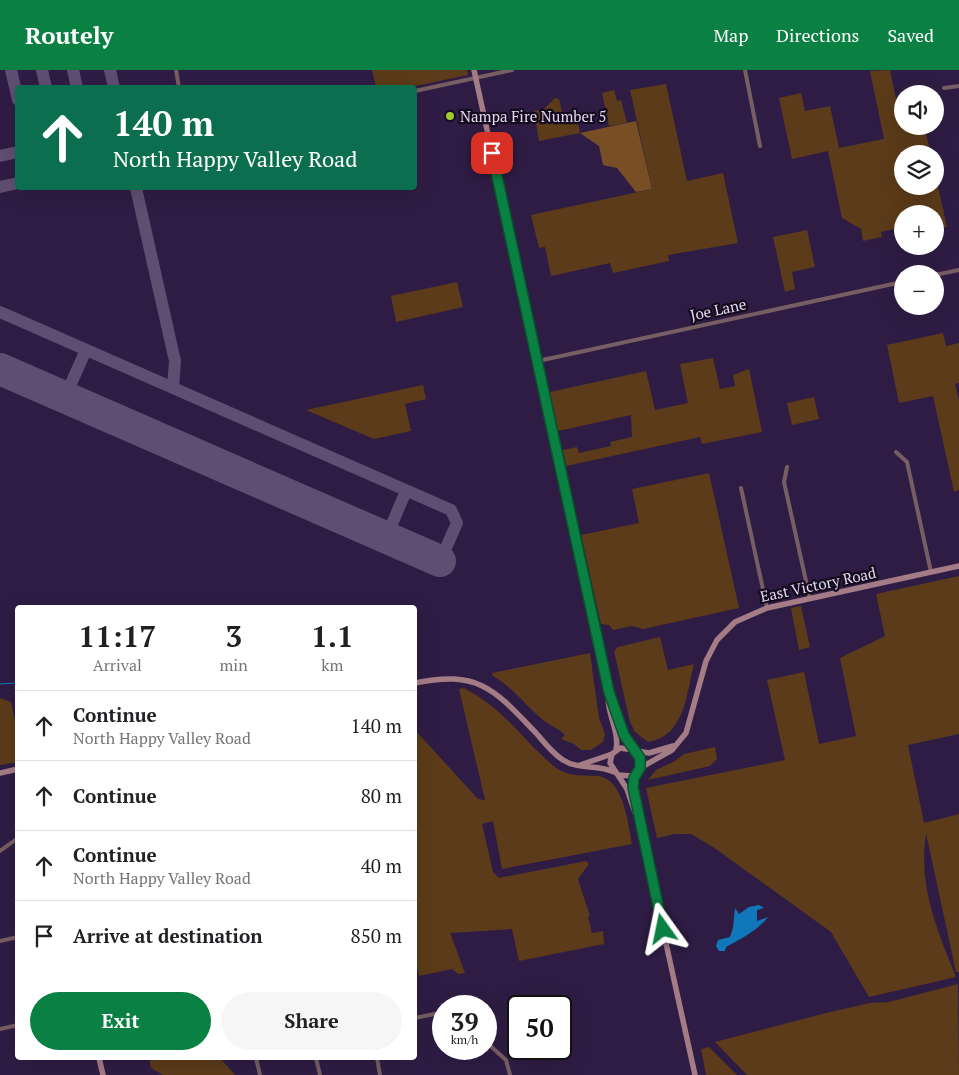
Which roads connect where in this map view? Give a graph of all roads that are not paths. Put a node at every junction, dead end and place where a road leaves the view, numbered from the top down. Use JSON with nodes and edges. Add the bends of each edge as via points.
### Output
{"nodes":[{"id":1,"x":176,"y":70,"type":"edge"},
{"id":2,"x":474,"y":70,"type":"edge"},
{"id":3,"x":512,"y":70,"type":"edge"},
{"id":4,"x":745,"y":70,"type":"edge"},
{"id":5,"x":476,"y":78,"type":"junction"},
{"id":6,"x":178,"y":85,"type":"edge"},
{"id":7,"x":959,"y":86,"type":"edge"},
{"id":8,"x":944,"y":88,"type":"dead end"},
{"id":9,"x":417,"y":91,"type":"edge"},
{"id":10,"x":760,"y":146,"type":"dead end"},
{"id":11,"x":959,"y":270,"type":"edge"},
{"id":12,"x":944,"y":273,"type":"edge"},
{"id":13,"x":894,"y":284,"type":"edge"},
{"id":14,"x":538,"y":361,"type":"junction"},
{"id":15,"x":896,"y":452,"type":"dead end"},
{"id":16,"x":787,"y":467,"type":"dead end"},
{"id":17,"x":741,"y":488,"type":"dead end"},
{"id":18,"x":959,"y":566,"type":"edge"},
{"id":19,"x":931,"y":572,"type":"junction"},
{"id":20,"x":810,"y":599,"type":"junction"},
{"id":21,"x":767,"y":608,"type":"junction"},
{"id":22,"x":417,"y":683,"type":"edge"},
{"id":23,"x":609,"y":692,"type":"junction"},
{"id":24,"x":675,"y":745,"type":"junction"},
{"id":25,"x":634,"y":750,"type":"junction"},
{"id":26,"x":614,"y":752,"type":"junction"},
{"id":27,"x":580,"y":765,"type":"junction"},
{"id":28,"x":15,"y":770,"type":"edge"},
{"id":29,"x":638,"y":770,"type":"junction"},
{"id":30,"x":0,"y":772,"type":"edge"},
{"id":31,"x":616,"y":774,"type":"junction"},
{"id":32,"x":641,"y":830,"type":"junction"},
{"id":33,"x":15,"y":840,"type":"edge"},
{"id":34,"x":0,"y":851,"type":"edge"},
{"id":35,"x":15,"y":938,"type":"edge"},
{"id":36,"x":0,"y":941,"type":"edge"},
{"id":37,"x":432,"y":1014,"type":"edge"},
{"id":38,"x":417,"y":1018,"type":"edge"},
{"id":39,"x":15,"y":1026,"type":"edge"},
{"id":40,"x":0,"y":1029,"type":"edge"},
{"id":41,"x":497,"y":1052,"type":"edge"},
{"id":42,"x":99,"y":1060,"type":"edge"},
{"id":43,"x":256,"y":1060,"type":"edge"},
{"id":44,"x":316,"y":1060,"type":"edge"},
{"id":45,"x":377,"y":1060,"type":"edge"},
{"id":46,"x":103,"y":1075,"type":"edge"},
{"id":47,"x":260,"y":1075,"type":"edge"},
{"id":48,"x":320,"y":1075,"type":"edge"},
{"id":49,"x":380,"y":1075,"type":"edge"},
{"id":50,"x":510,"y":1075,"type":"edge"},
{"id":51,"x":695,"y":1075,"type":"edge"}],
"edges":[{"from":1,"to":6,"type":"street"},
{"from":2,"to":5,"type":"main road"},
{"from":3,"to":5,"type":"street"},
{"from":4,"to":10,"type":"street"},
{"from":5,"to":9,"type":"street"},
{"from":5,"to":14,"type":"main road"},
{"from":7,"to":8,"type":"street"},
{"from":11,"to":12,"type":"street"},
{"from":13,"to":14,"type":"street","name":"Joe Lane"},
{"from":14,"to":23,"type":"main road"},
{"from":15,"to":19,"type":"street","via":[[907,462]]},
{"from":16,"to":20,"type":"street","via":[[784,482]]},
{"from":17,"to":21,"type":"street"},
{"from":18,"to":19,"type":"main road","name":"East Victory Road"},
{"from":19,"to":20,"type":"main road","name":"East Victory Road"},
{"from":20,"to":21,"type":"main road","name":"East Victory Road"},
{"from":21,"to":24,"type":"main road","name":"East Victory Road","via":[[735,622],[717,640],[706,661],[691,721]]},
{"from":22,"to":27,"type":"main road","via":[[450,678],[488,688],[504,699],[555,754],[564,761]]},
{"from":23,"to":25,"type":"main road","via":[[624,735]]},
{"from":23,"to":26,"type":"main road","via":[[609,706],[617,735]]},
{"from":24,"to":25,"type":"main road","via":[[649,753]]},
{"from":24,"to":29,"type":"main road","name":"East Victory Road"},
{"from":25,"to":26,"type":"main road","via":[[625,747]]},
{"from":25,"to":29,"type":"main road","via":[[640,758]]},
{"from":26,"to":27,"type":"main road"},
{"from":26,"to":31,"type":"main road","via":[[610,763]]},
{"from":27,"to":31,"type":"main road","via":[[602,767]]},
{"from":28,"to":30,"type":"main road"},
{"from":29,"to":31,"type":"main road","via":[[628,777]]},
{"from":29,"to":32,"type":"main road","via":[[633,787]]},
{"from":31,"to":32,"type":"main road","via":[[627,789]]},
{"from":32,"to":51,"type":"main road"},
{"from":33,"to":34,"type":"street"},
{"from":35,"to":36,"type":"street"},
{"from":37,"to":38,"type":"street"},
{"from":39,"to":40,"type":"street"},
{"from":41,"to":50,"type":"street","via":[[506,1060]]},
{"from":42,"to":46,"type":"main road"},
{"from":43,"to":47,"type":"street"},
{"from":44,"to":48,"type":"street"},
{"from":45,"to":49,"type":"street"}]}
